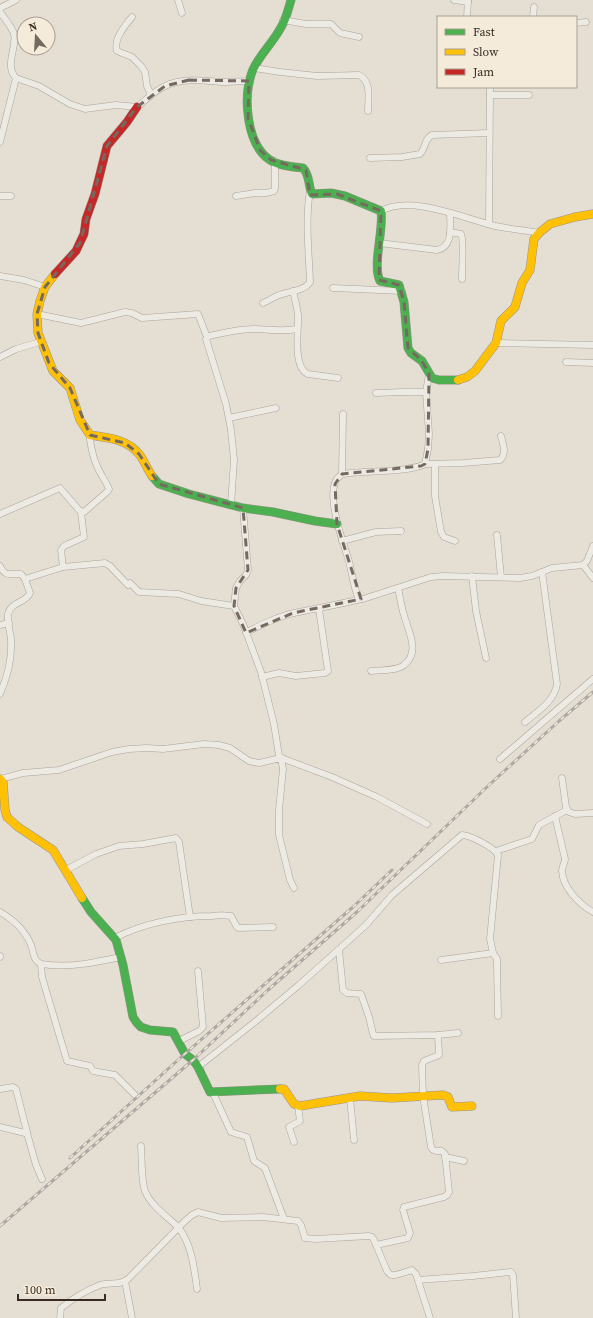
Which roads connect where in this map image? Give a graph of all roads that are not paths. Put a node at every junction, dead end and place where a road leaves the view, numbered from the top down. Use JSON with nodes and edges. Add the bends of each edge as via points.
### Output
{"nodes":[{"id":1,"x":16,"y":0,"type":"edge"},
{"id":2,"x":178,"y":0,"type":"edge"},
{"id":3,"x":291,"y":0,"type":"edge"},
{"id":4,"x":454,"y":0,"type":"edge"},
{"id":5,"x":468,"y":1,"type":"edge"},
{"id":6,"x":534,"y":7,"type":"dead end"},
{"id":7,"x":0,"y":8,"type":"edge"},
{"id":8,"x":0,"y":12,"type":"edge"},
{"id":9,"x":182,"y":14,"type":"dead end"},
{"id":10,"x":467,"y":16,"type":"edge"},
{"id":11,"x":533,"y":16,"type":"edge"},
{"id":12,"x":132,"y":17,"type":"dead end"},
{"id":13,"x":283,"y":20,"type":"junction"},
{"id":14,"x":586,"y":22,"type":"dead end"},
{"id":15,"x":577,"y":23,"type":"edge"},
{"id":16,"x":359,"y":37,"type":"dead end"},
{"id":17,"x":254,"y":68,"type":"junction"},
{"id":18,"x":16,"y":78,"type":"junction"},
{"id":19,"x":249,"y":81,"type":"junction"},
{"id":20,"x":490,"y":88,"type":"edge"},
{"id":21,"x":151,"y":95,"type":"junction"},
{"id":22,"x":490,"y":95,"type":"junction"},
{"id":23,"x":529,"y":95,"type":"dead end"},
{"id":24,"x":137,"y":107,"type":"junction"},
{"id":25,"x":368,"y":111,"type":"dead end"},
{"id":26,"x":2,"y":128,"type":"edge"},
{"id":27,"x":489,"y":133,"type":"junction"},
{"id":28,"x":0,"y":142,"type":"edge"},
{"id":29,"x":370,"y":158,"type":"dead end"},
{"id":30,"x":275,"y":162,"type":"junction"},
{"id":31,"x":310,"y":191,"type":"junction"},
{"id":32,"x":0,"y":196,"type":"edge"},
{"id":33,"x":11,"y":196,"type":"dead end"},
{"id":34,"x":236,"y":196,"type":"dead end"},
{"id":35,"x":381,"y":211,"type":"junction"},
{"id":36,"x":450,"y":213,"type":"junction"},
{"id":37,"x":593,"y":214,"type":"edge"},
{"id":38,"x":489,"y":224,"type":"junction"},
{"id":39,"x":450,"y":232,"type":"junction"},
{"id":40,"x":539,"y":233,"type":"junction"},
{"id":41,"x":379,"y":243,"type":"junction"},
{"id":42,"x":0,"y":276,"type":"edge"},
{"id":43,"x":462,"y":279,"type":"dead end"},
{"id":44,"x":45,"y":287,"type":"junction"},
{"id":45,"x":333,"y":288,"type":"dead end"},
{"id":46,"x":293,"y":291,"type":"junction"},
{"id":47,"x":402,"y":291,"type":"junction"},
{"id":48,"x":263,"y":303,"type":"dead end"},
{"id":49,"x":37,"y":314,"type":"junction"},
{"id":50,"x":297,"y":329,"type":"junction"},
{"id":51,"x":206,"y":337,"type":"junction"},
{"id":52,"x":40,"y":342,"type":"junction"},
{"id":53,"x":496,"y":343,"type":"junction"},
{"id":54,"x":593,"y":345,"type":"edge"},
{"id":55,"x":0,"y":356,"type":"edge"},
{"id":56,"x":566,"y":362,"type":"dead end"},
{"id":57,"x":593,"y":363,"type":"edge"},
{"id":58,"x":429,"y":374,"type":"junction"},
{"id":59,"x":338,"y":378,"type":"dead end"},
{"id":60,"x":426,"y":392,"type":"junction"},
{"id":61,"x":376,"y":393,"type":"dead end"},
{"id":62,"x":276,"y":408,"type":"dead end"},
{"id":63,"x":343,"y":414,"type":"dead end"},
{"id":64,"x":229,"y":418,"type":"junction"},
{"id":65,"x":89,"y":434,"type":"junction"},
{"id":66,"x":501,"y":436,"type":"dead end"},
{"id":67,"x":425,"y":464,"type":"junction"},
{"id":68,"x":435,"y":464,"type":"junction"},
{"id":69,"x":342,"y":474,"type":"junction"},
{"id":70,"x":232,"y":505,"type":"junction"},
{"id":71,"x":243,"y":508,"type":"junction"},
{"id":72,"x":84,"y":511,"type":"junction"},
{"id":73,"x":0,"y":514,"type":"edge"},
{"id":74,"x":337,"y":524,"type":"junction"},
{"id":75,"x":401,"y":531,"type":"dead end"},
{"id":76,"x":497,"y":534,"type":"dead end"},
{"id":77,"x":342,"y":541,"type":"junction"},
{"id":78,"x":455,"y":541,"type":"dead end"},
{"id":79,"x":593,"y":546,"type":"edge"},
{"id":80,"x":583,"y":565,"type":"junction"},
{"id":81,"x":0,"y":566,"type":"edge"},
{"id":82,"x":63,"y":567,"type":"junction"},
{"id":83,"x":542,"y":572,"type":"junction"},
{"id":84,"x":472,"y":576,"type":"junction"},
{"id":85,"x":501,"y":577,"type":"junction"},
{"id":86,"x":593,"y":578,"type":"edge"},
{"id":87,"x":25,"y":579,"type":"junction"},
{"id":88,"x":398,"y":588,"type":"junction"},
{"id":89,"x":361,"y":599,"type":"junction"},
{"id":90,"x":234,"y":606,"type":"junction"},
{"id":91,"x":319,"y":609,"type":"junction"},
{"id":92,"x":9,"y":622,"type":"junction"},
{"id":93,"x":0,"y":625,"type":"edge"},
{"id":94,"x":246,"y":633,"type":"junction"},
{"id":95,"x":486,"y":658,"type":"dead end"},
{"id":96,"x":371,"y":671,"type":"dead end"},
{"id":97,"x":262,"y":677,"type":"junction"},
{"id":98,"x":593,"y":679,"type":"edge"},
{"id":99,"x":0,"y":694,"type":"edge"},
{"id":100,"x":525,"y":722,"type":"dead end"},
{"id":101,"x":281,"y":758,"type":"junction"},
{"id":102,"x":500,"y":759,"type":"dead end"},
{"id":103,"x":562,"y":778,"type":"dead end"},
{"id":104,"x":0,"y":779,"type":"edge"},
{"id":105,"x":567,"y":810,"type":"junction"},
{"id":106,"x":0,"y":812,"type":"edge"},
{"id":107,"x":593,"y":813,"type":"edge"},
{"id":108,"x":555,"y":816,"type":"junction"},
{"id":109,"x":7,"y":817,"type":"junction"},
{"id":110,"x":427,"y":824,"type":"dead end"},
{"id":111,"x":496,"y":851,"type":"junction"},
{"id":112,"x":70,"y":868,"type":"junction"},
{"id":113,"x":294,"y":888,"type":"dead end"},
{"id":114,"x":0,"y":912,"type":"edge"},
{"id":115,"x":593,"y":912,"type":"edge"},
{"id":116,"x":190,"y":917,"type":"junction"},
{"id":117,"x":273,"y":927,"type":"dead end"},
{"id":118,"x":117,"y":936,"type":"junction"},
{"id":119,"x":339,"y":950,"type":"junction"},
{"id":120,"x":493,"y":953,"type":"junction"},
{"id":121,"x":121,"y":957,"type":"junction"},
{"id":122,"x":441,"y":960,"type":"dead end"},
{"id":123,"x":41,"y":964,"type":"junction"},
{"id":124,"x":198,"y":971,"type":"dead end"},
{"id":125,"x":498,"y":1016,"type":"dead end"},
{"id":126,"x":458,"y":1033,"type":"dead end"},
{"id":127,"x":438,"y":1035,"type":"junction"},
{"id":128,"x":179,"y":1041,"type":"junction"},
{"id":129,"x":198,"y":1067,"type":"junction"},
{"id":130,"x":0,"y":1089,"type":"edge"},
{"id":131,"x":213,"y":1093,"type":"junction"},
{"id":132,"x":135,"y":1095,"type":"dead end"},
{"id":133,"x":423,"y":1096,"type":"junction"},
{"id":134,"x":350,"y":1098,"type":"junction"},
{"id":135,"x":298,"y":1106,"type":"junction"},
{"id":136,"x":472,"y":1106,"type":"dead end"},
{"id":137,"x":0,"y":1127,"type":"edge"},
{"id":138,"x":26,"y":1133,"type":"junction"},
{"id":139,"x":354,"y":1140,"type":"dead end"},
{"id":140,"x":294,"y":1142,"type":"dead end"},
{"id":141,"x":141,"y":1146,"type":"dead end"},
{"id":142,"x":445,"y":1157,"type":"junction"},
{"id":143,"x":464,"y":1161,"type":"dead end"},
{"id":144,"x":42,"y":1178,"type":"dead end"},
{"id":145,"x":284,"y":1219,"type":"junction"},
{"id":146,"x":179,"y":1228,"type":"junction"},
{"id":147,"x":376,"y":1245,"type":"junction"},
{"id":148,"x":418,"y":1280,"type":"junction"},
{"id":149,"x":125,"y":1281,"type":"junction"},
{"id":150,"x":197,"y":1289,"type":"dead end"},
{"id":151,"x":60,"y":1318,"type":"edge"},
{"id":152,"x":132,"y":1318,"type":"edge"},
{"id":153,"x":430,"y":1318,"type":"edge"},
{"id":154,"x":516,"y":1318,"type":"edge"}],
"edges":[{"from":1,"to":7,"type":"street"},
{"from":2,"to":9,"type":"street"},
{"from":3,"to":13,"type":"street"},
{"from":4,"to":5,"type":"street"},
{"from":5,"to":10,"type":"street"},
{"from":6,"to":11,"type":"street"},
{"from":8,"to":18,"type":"street","via":[[14,35],[11,71]]},
{"from":12,"to":21,"type":"street","via":[[118,38],[116,47],[117,51],[142,66],[146,86]]},
{"from":13,"to":16,"type":"street","via":[[306,24],[331,24],[340,33]]},
{"from":13,"to":17,"type":"street","via":[[280,30]]},
{"from":14,"to":15,"type":"street"},
{"from":17,"to":19,"type":"street"},
{"from":17,"to":25,"type":"street","via":[[317,76],[359,75],[364,78],[368,87]]},
{"from":18,"to":24,"type":"street","via":[[39,86],[70,104],[85,109],[116,105]]},
{"from":18,"to":26,"type":"street"},
{"from":19,"to":21,"type":"street","via":[[182,81],[165,86]]},
{"from":19,"to":30,"type":"street","via":[[248,118],[253,134],[260,150]]},
{"from":20,"to":22,"type":"street"},
{"from":21,"to":24,"type":"street"},
{"from":22,"to":23,"type":"street"},
{"from":22,"to":27,"type":"street"},
{"from":24,"to":44,"type":"street","via":[[107,146],[86,218],[84,234],[76,251]]},
{"from":26,"to":28,"type":"street"},
{"from":27,"to":29,"type":"street","via":[[432,135],[427,139],[420,154]]},
{"from":27,"to":38,"type":"street"},
{"from":30,"to":31,"type":"street","via":[[306,170]]},
{"from":30,"to":34,"type":"street","via":[[274,191]]},
{"from":31,"to":35,"type":"street","via":[[312,194],[331,193],[345,196]]},
{"from":31,"to":46,"type":"street","via":[[310,282]]},
{"from":32,"to":33,"type":"street"},
{"from":35,"to":36,"type":"street","via":[[407,205]]},
{"from":35,"to":41,"type":"street"},
{"from":36,"to":38,"type":"street"},
{"from":36,"to":39,"type":"street"},
{"from":37,"to":40,"type":"street","via":[[575,216],[550,224]]},
{"from":38,"to":40,"type":"street"},
{"from":39,"to":41,"type":"street","via":[[447,244],[437,250]]},
{"from":39,"to":43,"type":"street","via":[[461,234],[463,238]]},
{"from":40,"to":53,"type":"street","via":[[534,239],[530,270],[522,283],[515,307],[501,321]]},
{"from":41,"to":47,"type":"street","via":[[378,277],[380,281],[397,283]]},
{"from":42,"to":44,"type":"street"},
{"from":44,"to":49,"type":"street"},
{"from":45,"to":47,"type":"street"},
{"from":46,"to":48,"type":"street"},
{"from":46,"to":50,"type":"street","via":[[298,315]]},
{"from":47,"to":58,"type":"street","via":[[408,348],[422,361]]},
{"from":49,"to":51,"type":"street","via":[[81,323],[125,312],[142,318],[198,314]]},
{"from":49,"to":52,"type":"street"},
{"from":50,"to":51,"type":"street","via":[[252,329]]},
{"from":50,"to":59,"type":"street","via":[[298,357],[304,372]]},
{"from":51,"to":64,"type":"street"},
{"from":52,"to":55,"type":"street"},
{"from":52,"to":65,"type":"street","via":[[53,371],[70,388],[80,420]]},
{"from":53,"to":54,"type":"street"},
{"from":53,"to":58,"type":"street","via":[[475,372],[467,378],[439,380]]},
{"from":56,"to":57,"type":"street"},
{"from":58,"to":60,"type":"street"},
{"from":60,"to":61,"type":"street"},
{"from":60,"to":67,"type":"street","via":[[429,434]]},
{"from":62,"to":64,"type":"street"},
{"from":63,"to":69,"type":"street"},
{"from":64,"to":70,"type":"street","via":[[234,460]]},
{"from":65,"to":70,"type":"street","via":[[116,438],[125,443],[139,454],[159,484]]},
{"from":65,"to":72,"type":"street","via":[[95,461],[109,489]]},
{"from":66,"to":68,"type":"street","via":[[504,452],[500,460]]},
{"from":67,"to":68,"type":"street"},
{"from":67,"to":69,"type":"street","via":[[403,469]]},
{"from":68,"to":78,"type":"street","via":[[435,496],[441,532]]},
{"from":69,"to":74,"type":"street","via":[[335,484],[334,492]]},
{"from":70,"to":71,"type":"street"},
{"from":71,"to":74,"type":"street"},
{"from":71,"to":90,"type":"street","via":[[248,570],[236,588]]},
{"from":72,"to":73,"type":"street","via":[[60,488]]},
{"from":72,"to":82,"type":"street","via":[[84,537],[64,546],[61,550]]},
{"from":74,"to":77,"type":"street"},
{"from":75,"to":77,"type":"street","via":[[376,532]]},
{"from":76,"to":85,"type":"street"},
{"from":77,"to":89,"type":"street","via":[[357,594]]},
{"from":79,"to":80,"type":"street"},
{"from":80,"to":83,"type":"street","via":[[552,568]]},
{"from":80,"to":86,"type":"street"},
{"from":81,"to":87,"type":"street","via":[[6,574],[21,574]]},
{"from":82,"to":87,"type":"street"},
{"from":82,"to":90,"type":"street","via":[[105,563],[139,592],[179,594],[201,601]]},
{"from":83,"to":85,"type":"street","via":[[520,578]]},
{"from":83,"to":100,"type":"street","via":[[557,684],[556,692],[548,702]]},
{"from":84,"to":85,"type":"street"},
{"from":84,"to":88,"type":"street","via":[[431,577]]},
{"from":84,"to":95,"type":"street"},
{"from":87,"to":92,"type":"street","via":[[30,593],[26,599],[16,602],[11,607]]},
{"from":88,"to":89,"type":"street"},
{"from":88,"to":96,"type":"street","via":[[413,650],[404,665]]},
{"from":89,"to":91,"type":"street"},
{"from":90,"to":94,"type":"street"},
{"from":91,"to":94,"type":"street","via":[[293,613]]},
{"from":91,"to":97,"type":"street","via":[[328,671],[303,676],[279,673]]},
{"from":92,"to":93,"type":"street"},
{"from":92,"to":99,"type":"street","via":[[11,656]]},
{"from":94,"to":97,"type":"street"},
{"from":97,"to":101,"type":"street"},
{"from":98,"to":102,"type":"street"},
{"from":101,"to":104,"type":"street","via":[[260,763],[249,761],[230,748],[219,745],[147,748],[123,750],[59,770],[23,772]]},
{"from":101,"to":110,"type":"street","via":[[377,797]]},
{"from":101,"to":113,"type":"street","via":[[283,769],[279,835]]},
{"from":103,"to":105,"type":"street"},
{"from":104,"to":109,"type":"street"},
{"from":105,"to":107,"type":"street","via":[[571,813]]},
{"from":105,"to":108,"type":"street"},
{"from":106,"to":109,"type":"street"},
{"from":108,"to":111,"type":"street","via":[[539,825],[530,840]]},
{"from":108,"to":115,"type":"street","via":[[565,858],[562,868],[565,884],[584,908]]},
{"from":109,"to":112,"type":"street","via":[[53,850]]},
{"from":111,"to":119,"type":"street","via":[[468,836],[459,836],[392,895],[366,925]]},
{"from":111,"to":120,"type":"street","via":[[498,855],[490,939]]},
{"from":112,"to":116,"type":"street","via":[[96,854],[119,846],[176,838],[179,842]]},
{"from":112,"to":118,"type":"street","via":[[91,912]]},
{"from":114,"to":123,"type":"street","via":[[22,929],[32,947],[35,960]]},
{"from":116,"to":117,"type":"street","via":[[228,915],[239,928]]},
{"from":116,"to":118,"type":"street","via":[[161,922]]},
{"from":118,"to":121,"type":"street"},
{"from":119,"to":127,"type":"street","via":[[343,990],[347,993],[361,994],[374,1036]]},
{"from":119,"to":129,"type":"street","via":[[256,1022]]},
{"from":120,"to":122,"type":"street"},
{"from":120,"to":125,"type":"street","via":[[497,959]]},
{"from":121,"to":123,"type":"street","via":[[81,965]]},
{"from":121,"to":128,"type":"street","via":[[133,1017],[137,1024],[145,1030],[173,1032]]},
{"from":123,"to":132,"type":"street","via":[[42,977],[67,1061],[90,1066],[93,1071],[114,1075]]},
{"from":124,"to":128,"type":"street","via":[[203,1027]]},
{"from":126,"to":127,"type":"street"},
{"from":127,"to":133,"type":"street","via":[[439,1055],[424,1060],[422,1065]]},
{"from":128,"to":129,"type":"street","via":[[185,1054]]},
{"from":129,"to":131,"type":"street","via":[[210,1092]]},
{"from":130,"to":138,"type":"street","via":[[16,1089]]},
{"from":131,"to":135,"type":"street","via":[[284,1090]]},
{"from":131,"to":145,"type":"street","via":[[231,1132],[247,1137],[254,1161],[265,1168]]},
{"from":133,"to":134,"type":"street"},
{"from":133,"to":136,"type":"street","via":[[447,1096],[452,1107]]},
{"from":133,"to":142,"type":"street","via":[[431,1147],[435,1151],[444,1152]]},
{"from":134,"to":135,"type":"street"},
{"from":134,"to":139,"type":"street"},
{"from":135,"to":140,"type":"street","via":[[300,1121],[289,1127]]},
{"from":137,"to":138,"type":"street"},
{"from":138,"to":144,"type":"street"},
{"from":141,"to":146,"type":"street","via":[[146,1192],[154,1205]]},
{"from":142,"to":143,"type":"street"},
{"from":142,"to":147,"type":"street","via":[[449,1192],[447,1195],[404,1207],[410,1233],[408,1238]]},
{"from":145,"to":146,"type":"street","via":[[221,1218],[198,1212]]},
{"from":145,"to":147,"type":"street","via":[[298,1221],[307,1239],[365,1235],[372,1237]]},
{"from":146,"to":149,"type":"street"},
{"from":146,"to":150,"type":"street","via":[[191,1251]]},
{"from":147,"to":148,"type":"street","via":[[390,1274],[412,1270]]},
{"from":148,"to":153,"type":"street"},
{"from":148,"to":154,"type":"street","via":[[511,1272]]},
{"from":149,"to":151,"type":"street","via":[[103,1285],[84,1293],[61,1308]]},
{"from":149,"to":152,"type":"street"}]}
